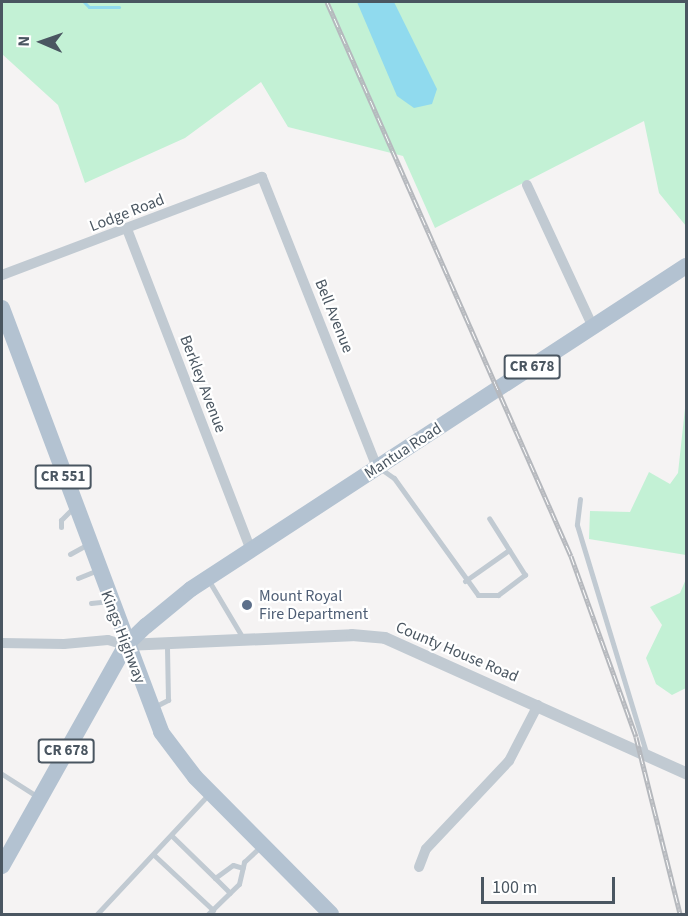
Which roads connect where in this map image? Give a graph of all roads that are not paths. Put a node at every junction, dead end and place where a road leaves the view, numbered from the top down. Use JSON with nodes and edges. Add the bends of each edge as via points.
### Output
{"nodes":[{"id":1,"x":262,"y":177,"type":"joint"},
{"id":2,"x":527,"y":185,"type":"dead end"},
{"id":3,"x":127,"y":229,"type":"junction"},
{"id":4,"x":687,"y":267,"type":"edge"},
{"id":5,"x":2,"y":275,"type":"edge"},
{"id":6,"x":2,"y":308,"type":"edge"},
{"id":7,"x":593,"y":327,"type":"junction"},
{"id":8,"x":377,"y":467,"type":"junction"},
{"id":9,"x":580,"y":500,"type":"dead end"},
{"id":10,"x":74,"y":506,"type":"junction"},
{"id":11,"x":489,"y":518,"type":"dead end"},
{"id":12,"x":61,"y":527,"type":"dead end"},
{"id":13,"x":88,"y":544,"type":"junction"},
{"id":14,"x":251,"y":550,"type":"junction"},
{"id":15,"x":509,"y":550,"type":"junction"},
{"id":16,"x":69,"y":554,"type":"dead end"},
{"id":17,"x":98,"y":570,"type":"junction"},
{"id":18,"x":78,"y":578,"type":"dead end"},
{"id":19,"x":208,"y":578,"type":"junction"},
{"id":20,"x":465,"y":581,"type":"junction"},
{"id":21,"x":109,"y":601,"type":"junction"},
{"id":22,"x":91,"y":603,"type":"dead end"},
{"id":23,"x":245,"y":641,"type":"junction"},
{"id":24,"x":2,"y":643,"type":"edge"},
{"id":25,"x":126,"y":645,"type":"junction"},
{"id":26,"x":167,"y":645,"type":"junction"},
{"id":27,"x":538,"y":705,"type":"junction"},
{"id":28,"x":151,"y":708,"type":"junction"},
{"id":29,"x":648,"y":756,"type":"junction"},
{"id":30,"x":687,"y":773,"type":"edge"},
{"id":31,"x":2,"y":774,"type":"edge"},
{"id":32,"x":210,"y":793,"type":"junction"},
{"id":33,"x":40,"y":798,"type":"junction"},
{"id":34,"x":172,"y":836,"type":"junction"},
{"id":35,"x":262,"y":845,"type":"junction"},
{"id":36,"x":154,"y":855,"type":"junction"},
{"id":37,"x":2,"y":866,"type":"edge"},
{"id":38,"x":419,"y":867,"type":"dead end"},
{"id":39,"x":243,"y":868,"type":"junction"},
{"id":40,"x":215,"y":878,"type":"junction"},
{"id":41,"x":230,"y":893,"type":"junction"},
{"id":42,"x":211,"y":912,"type":"edge"},
{"id":43,"x":326,"y":913,"type":"edge"},
{"id":44,"x":97,"y":915,"type":"edge"}],
"edges":[{"from":1,"to":3,"type":"street","name":"Lodge Road"},
{"from":1,"to":8,"type":"street","name":"Bell Avenue"},
{"from":2,"to":7,"type":"street"},
{"from":3,"to":5,"type":"street","name":"Lodge Road"},
{"from":3,"to":14,"type":"street","name":"Berkley Avenue"},
{"from":4,"to":7,"type":"main road","name":"Mantua Road","number":"CR 678"},
{"from":6,"to":10,"type":"main road","name":"Kings Highway","number":"CR 551"},
{"from":7,"to":8,"type":"main road","name":"Mantua Road","number":"CR 678"},
{"from":8,"to":14,"type":"main road","name":"Mantua Road","number":"CR 678"},
{"from":8,"to":20,"type":"lane","via":[[394,478]]},
{"from":9,"to":29,"type":"lane","via":[[577,525]]},
{"from":10,"to":12,"type":"lane","via":[[61,520]]},
{"from":10,"to":13,"type":"main road","name":"Kings Highway","number":"CR 551"},
{"from":11,"to":15,"type":"lane"},
{"from":13,"to":16,"type":"lane"},
{"from":13,"to":17,"type":"main road","name":"Kings Highway","number":"CR 551"},
{"from":14,"to":19,"type":"main road","name":"Mantua Road","number":"CR 678"},
{"from":15,"to":20,"type":"lane"},
{"from":15,"to":20,"type":"lane","via":[[525,576],[498,595],[478,595]]},
{"from":17,"to":18,"type":"lane"},
{"from":17,"to":21,"type":"main road","name":"Kings Highway","number":"CR 551"},
{"from":19,"to":23,"type":"lane"},
{"from":19,"to":25,"type":"main road","name":"Mantua Road","number":"CR 678"},
{"from":21,"to":22,"type":"lane"},
{"from":21,"to":25,"type":"main road","name":"Kings Highway","number":"CR 551"},
{"from":23,"to":26,"type":"street","name":"County House Road"},
{"from":23,"to":27,"type":"street","name":"County House Road","via":[[352,635],[385,638]]},
{"from":24,"to":25,"type":"street","via":[[108,640]]},
{"from":25,"to":26,"type":"street","name":"County House Road"},
{"from":25,"to":28,"type":"main road","name":"Kings Highway","number":"CR 551"},
{"from":25,"to":33,"type":"main road","number":"CR 678"},
{"from":26,"to":28,"type":"lane","via":[[168,700]]},
{"from":27,"to":29,"type":"street","name":"County House Road"},
{"from":27,"to":38,"type":"street","via":[[509,761],[426,849]]},
{"from":28,"to":32,"type":"main road","name":"Kings Highway","number":"CR 551","via":[[179,760]]},
{"from":29,"to":30,"type":"street","name":"County House Road"},
{"from":31,"to":33,"type":"lane"},
{"from":32,"to":34,"type":"lane"},
{"from":32,"to":35,"type":"main road","name":"Kings Highway","number":"CR 551"},
{"from":33,"to":37,"type":"main road","number":"CR 678"},
{"from":34,"to":36,"type":"lane"},
{"from":34,"to":40,"type":"lane"},
{"from":35,"to":39,"type":"lane"},
{"from":35,"to":43,"type":"main road","name":"Kings Highway","number":"CR 551"},
{"from":36,"to":42,"type":"lane"},
{"from":36,"to":44,"type":"lane"},
{"from":39,"to":40,"type":"lane","via":[[233,865]]},
{"from":39,"to":41,"type":"lane","via":[[239,884]]},
{"from":40,"to":41,"type":"lane"},
{"from":41,"to":42,"type":"lane"}]}
